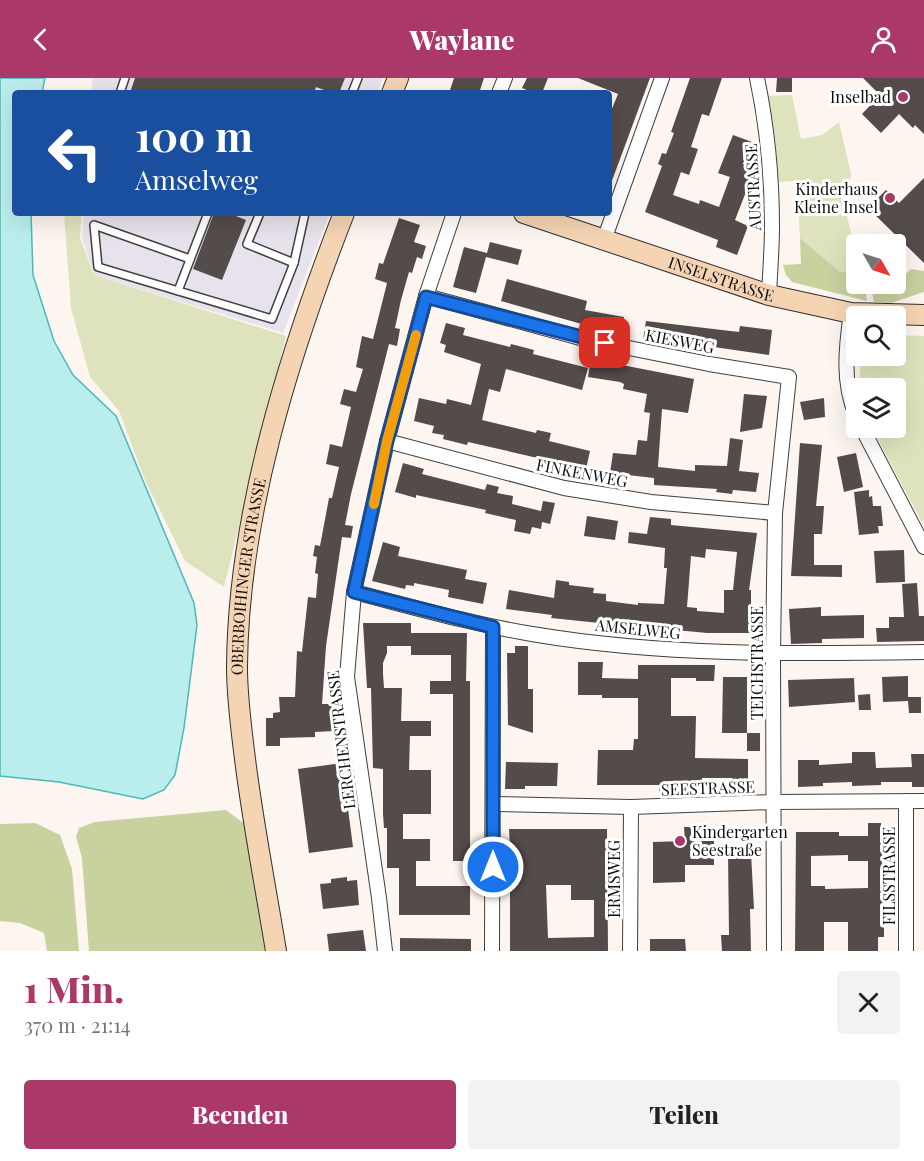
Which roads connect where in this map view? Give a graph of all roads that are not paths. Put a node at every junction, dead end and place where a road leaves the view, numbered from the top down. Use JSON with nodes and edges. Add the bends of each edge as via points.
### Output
{"nodes":[{"id":1,"x":662,"y":78,"type":"edge"},
{"id":2,"x":757,"y":78,"type":"edge"},
{"id":3,"x":207,"y":216,"type":"edge"},
{"id":4,"x":259,"y":216,"type":"edge"},
{"id":5,"x":304,"y":216,"type":"edge"},
{"id":6,"x":343,"y":216,"type":"edge"},
{"id":7,"x":453,"y":216,"type":"edge"},
{"id":8,"x":533,"y":216,"type":"edge"},
{"id":9,"x":604,"y":240,"type":"junction"},
{"id":10,"x":190,"y":259,"type":"junction"},
{"id":11,"x":294,"y":263,"type":"junction"},
{"id":12,"x":178,"y":291,"type":"junction"},
{"id":13,"x":769,"y":295,"type":"junction"},
{"id":14,"x":426,"y":297,"type":"junction"},
{"id":15,"x":846,"y":312,"type":"edge"},
{"id":16,"x":906,"y":315,"type":"edge"},
{"id":17,"x":924,"y":315,"type":"edge"},
{"id":18,"x":789,"y":376,"type":"joint"},
{"id":19,"x":867,"y":438,"type":"edge"},
{"id":20,"x":387,"y":441,"type":"junction"},
{"id":21,"x":775,"y":513,"type":"junction"},
{"id":22,"x":924,"y":547,"type":"edge"},
{"id":23,"x":354,"y":592,"type":"junction"},
{"id":24,"x":493,"y":627,"type":"junction"},
{"id":25,"x":924,"y":652,"type":"edge"},
{"id":26,"x":773,"y":654,"type":"junction"},
{"id":27,"x":906,"y":801,"type":"junction"},
{"id":28,"x":924,"y":801,"type":"edge"},
{"id":29,"x":774,"y":802,"type":"junction"},
{"id":30,"x":493,"y":804,"type":"junction"},
{"id":31,"x":631,"y":807,"type":"junction"},
{"id":32,"x":276,"y":951,"type":"edge"},
{"id":33,"x":385,"y":951,"type":"edge"},
{"id":34,"x":492,"y":951,"type":"edge"},
{"id":35,"x":630,"y":951,"type":"edge"},
{"id":36,"x":774,"y":951,"type":"edge"},
{"id":37,"x":906,"y":951,"type":"edge"}],
"edges":[{"from":1,"to":9,"type":"street"},
{"from":2,"to":13,"type":"street","name":"AUSTRASSE","via":[[770,173]]},
{"from":3,"to":10,"type":"lane"},
{"from":4,"to":11,"type":"lane","via":[[247,244]]},
{"from":5,"to":11,"type":"lane"},
{"from":6,"to":32,"type":"main road","name":"OBERBOIHINGER STRASSE","via":[[287,374],[261,477],[241,597],[237,668],[240,720]]},
{"from":7,"to":14,"type":"street","name":"LERCHENSTRASSE"},
{"from":8,"to":9,"type":"main road","name":"INSELSTRASSE"},
{"from":9,"to":13,"type":"main road","name":"INSELSTRASSE"},
{"from":10,"to":12,"type":"lane"},
{"from":10,"to":12,"type":"lane","via":[[94,225],[98,267]]},
{"from":11,"to":12,"type":"lane","via":[[272,319]]},
{"from":13,"to":15,"type":"main road","name":"INSELSTRASSE"},
{"from":14,"to":18,"type":"street","name":"KIESWEG","via":[[584,339]]},
{"from":14,"to":20,"type":"street","name":"LERCHENSTRASSE"},
{"from":16,"to":17,"type":"main road","name":"INSELSTRASSE"},
{"from":18,"to":21,"type":"street","name":"TEICHSTRASSE"},
{"from":19,"to":22,"type":"street"},
{"from":20,"to":21,"type":"street","name":"FINKENWEG","via":[[564,488],[651,502]]},
{"from":20,"to":23,"type":"street","name":"LERCHENSTRASSE"},
{"from":21,"to":26,"type":"street","name":"TEICHSTRASSE"},
{"from":23,"to":24,"type":"street","name":"AMSELWEG"},
{"from":23,"to":33,"type":"street","name":"LERCHENSTRASSE","via":[[347,677]]},
{"from":24,"to":26,"type":"street","name":"AMSELWEG","via":[[663,650]]},
{"from":24,"to":30,"type":"street"},
{"from":25,"to":26,"type":"street","name":"AMSELWEG"},
{"from":26,"to":29,"type":"street","name":"TEICHSTRASSE"},
{"from":27,"to":28,"type":"street","name":"SEESTRASSE"},
{"from":27,"to":29,"type":"street","name":"SEESTRASSE"},
{"from":27,"to":37,"type":"street","name":"FILSSTRASSE"},
{"from":29,"to":31,"type":"street","name":"SEESTRASSE"},
{"from":29,"to":36,"type":"street","name":"TEICHSTRASSE"},
{"from":30,"to":31,"type":"street","name":"SEESTRASSE"},
{"from":30,"to":34,"type":"street"},
{"from":31,"to":35,"type":"street","name":"ERMSWEG"}]}
